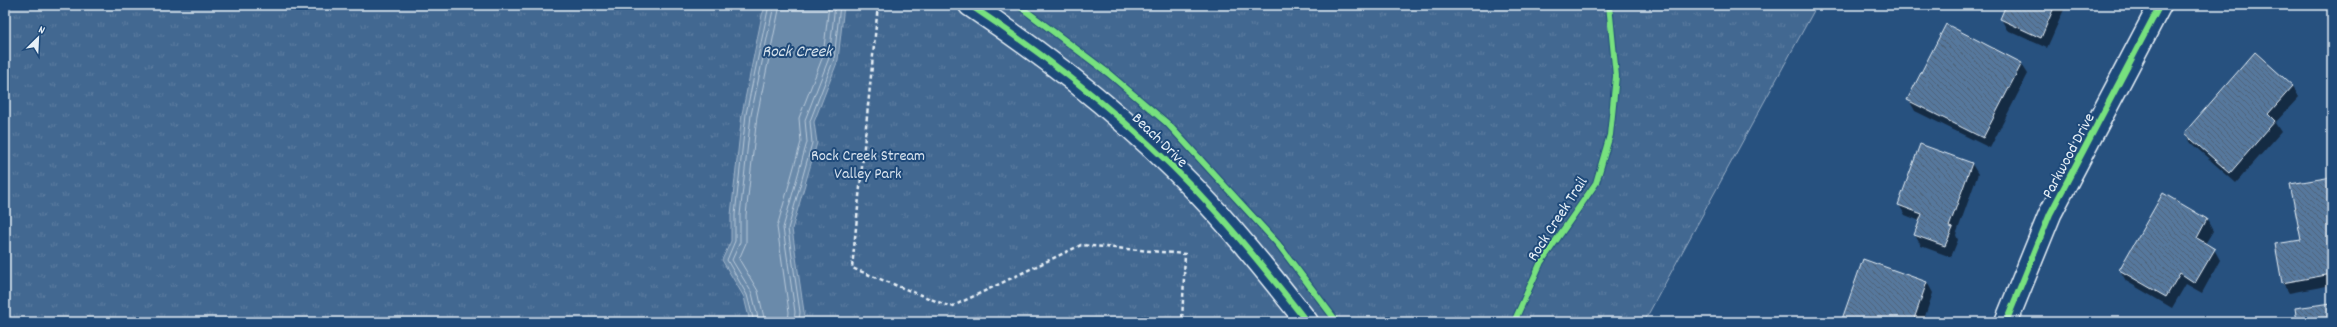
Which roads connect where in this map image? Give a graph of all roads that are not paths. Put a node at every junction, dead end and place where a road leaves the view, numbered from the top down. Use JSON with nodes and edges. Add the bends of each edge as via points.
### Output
{"nodes":[{"id":1,"x":970,"y":5,"type":"edge"},
{"id":2,"x":2160,"y":5,"type":"edge"},
{"id":3,"x":1307,"y":322,"type":"edge"},
{"id":4,"x":2006,"y":322,"type":"edge"}],
"edges":[{"from":1,"to":3,"type":"street","name":"Beach Drive","via":[[1066,74],[1166,161],[1263,265]]},
{"from":2,"to":4,"type":"street","name":"Parkwood Drive","via":[[2050,214]]}]}
